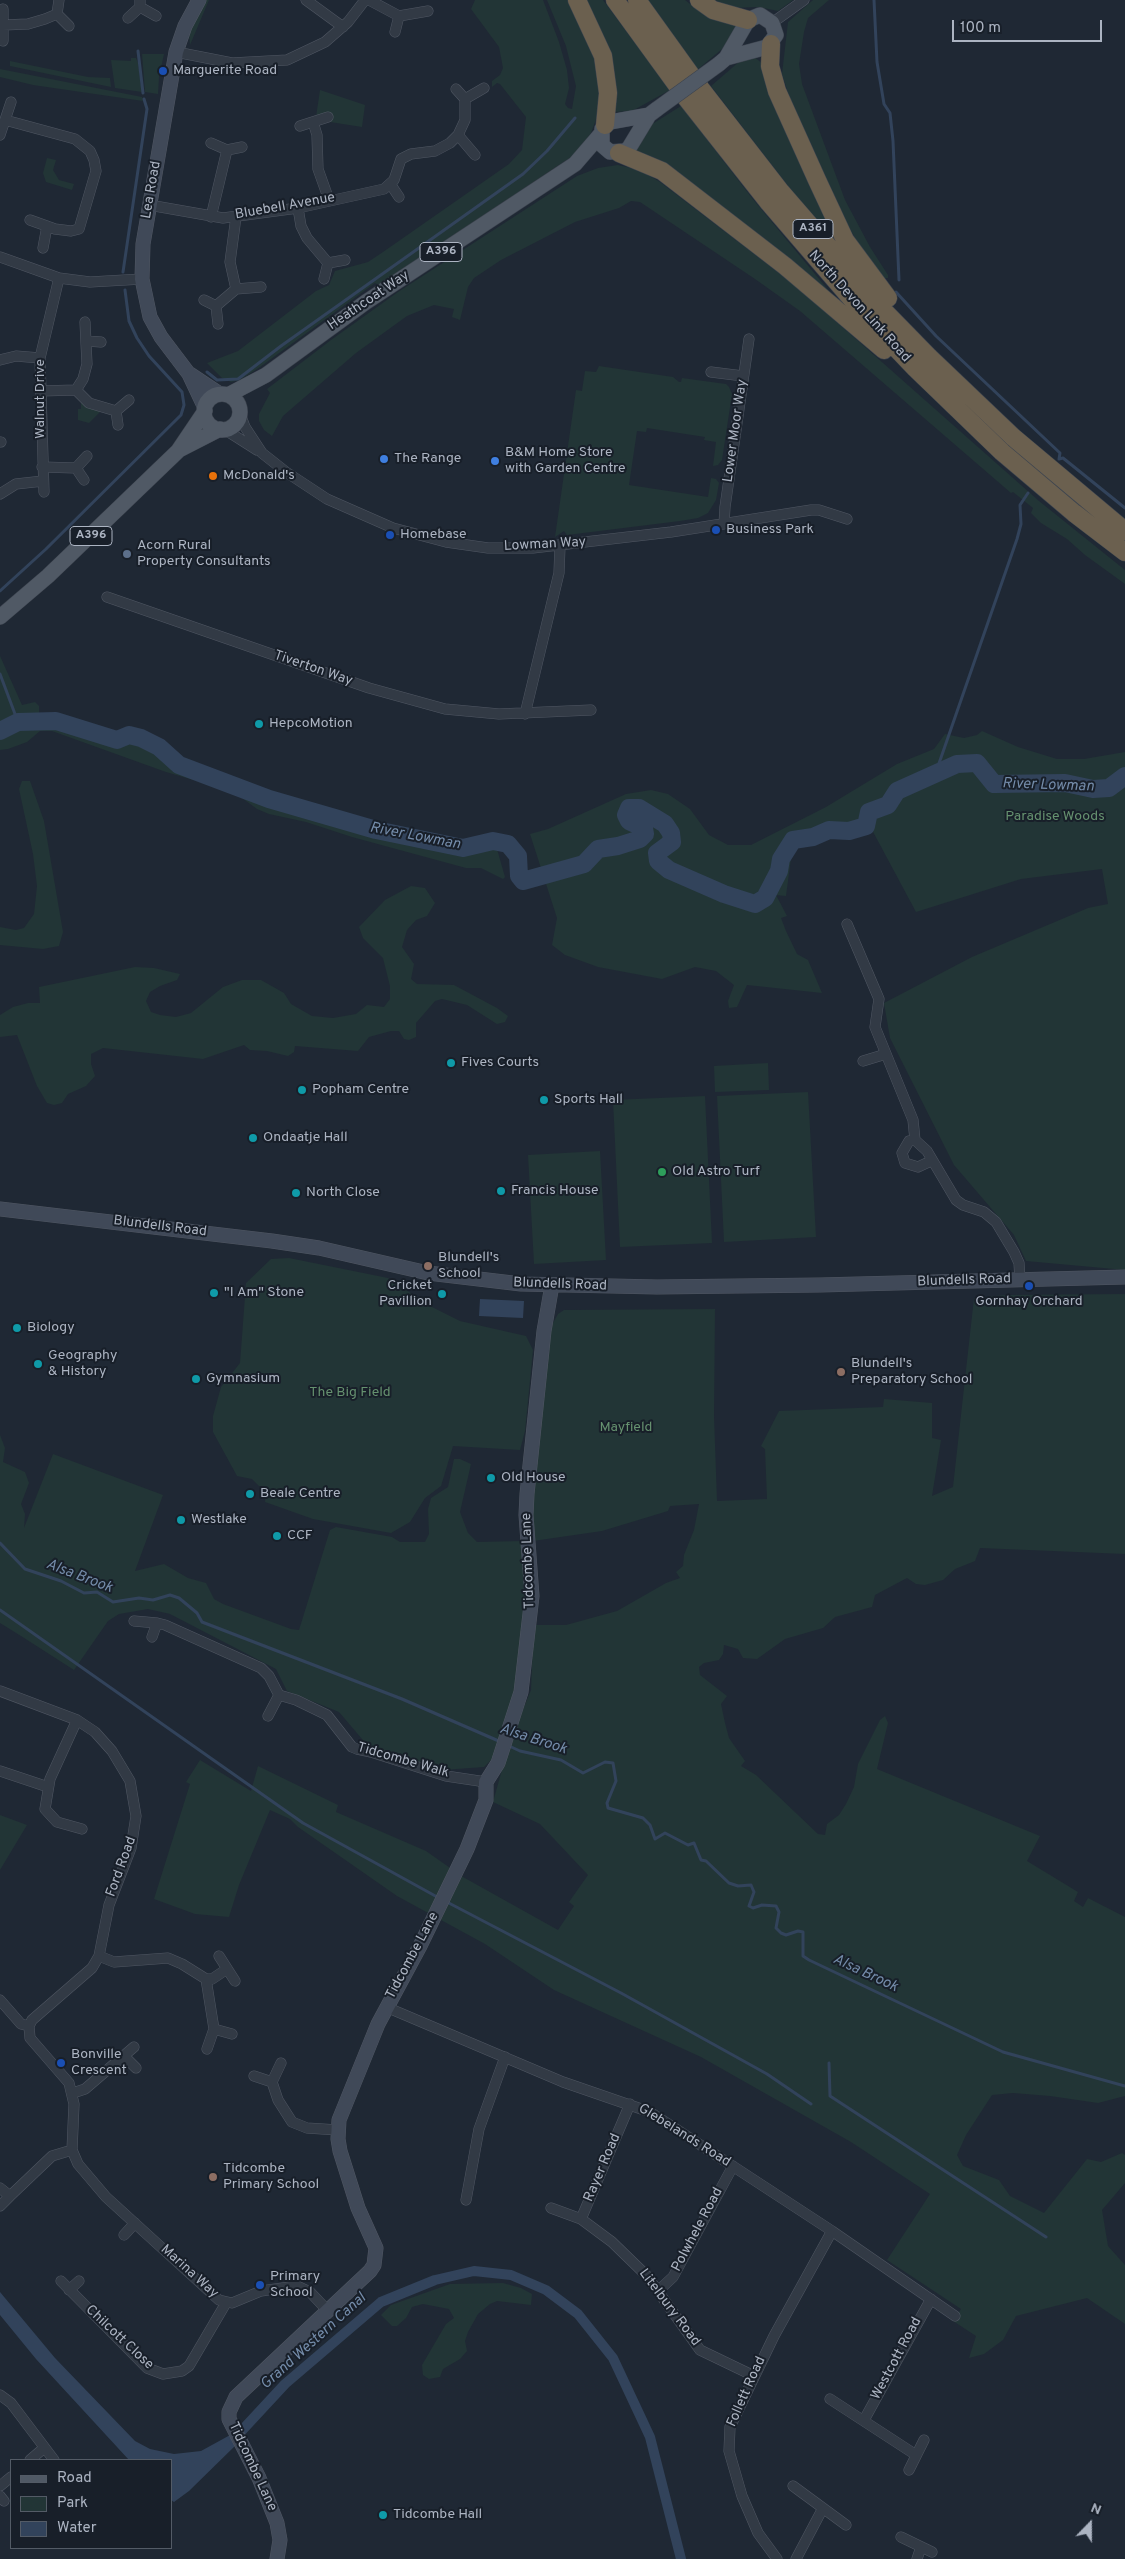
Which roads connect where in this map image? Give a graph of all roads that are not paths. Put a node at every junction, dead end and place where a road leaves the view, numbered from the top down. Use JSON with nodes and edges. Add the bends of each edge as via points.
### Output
{"nodes":[{"id":1,"x":59,"y":0,"type":"edge"},
{"id":2,"x":199,"y":0,"type":"edge"},
{"id":3,"x":306,"y":0,"type":"edge"},
{"id":4,"x":365,"y":0,"type":"edge"},
{"id":5,"x":369,"y":0,"type":"edge"},
{"id":6,"x":577,"y":0,"type":"edge"},
{"id":7,"x":616,"y":0,"type":"edge"},
{"id":8,"x":637,"y":0,"type":"edge"},
{"id":9,"x":699,"y":0,"type":"edge"},
{"id":10,"x":804,"y":0,"type":"edge"},
{"id":11,"x":140,"y":4,"type":"edge"},
{"id":12,"x":3,"y":9,"type":"dead end"},
{"id":13,"x":428,"y":11,"type":"dead end"},
{"id":14,"x":57,"y":14,"type":"junction"},
{"id":15,"x":156,"y":16,"type":"dead end"},
{"id":16,"x":399,"y":16,"type":"junction"},
{"id":17,"x":128,"y":18,"type":"dead end"},
{"id":18,"x":748,"y":20,"type":"junction"},
{"id":19,"x":772,"y":23,"type":"junction"},
{"id":20,"x":3,"y":25,"type":"junction"},
{"id":21,"x":69,"y":26,"type":"dead end"},
{"id":22,"x":343,"y":27,"type":"junction"},
{"id":23,"x":395,"y":32,"type":"dead end"},
{"id":24,"x":3,"y":41,"type":"dead end"},
{"id":25,"x":771,"y":44,"type":"junction"},
{"id":26,"x":176,"y":52,"type":"junction"},
{"id":27,"x":722,"y":61,"type":"junction"},
{"id":28,"x":484,"y":88,"type":"dead end"},
{"id":29,"x":456,"y":89,"type":"dead end"},
{"id":30,"x":465,"y":99,"type":"junction"},
{"id":31,"x":11,"y":102,"type":"dead end"},
{"id":32,"x":653,"y":112,"type":"junction"},
{"id":33,"x":328,"y":118,"type":"dead end"},
{"id":34,"x":5,"y":120,"type":"junction"},
{"id":35,"x":313,"y":122,"type":"junction"},
{"id":36,"x":300,"y":126,"type":"dead end"},
{"id":37,"x":608,"y":127,"type":"junction"},
{"id":38,"x":0,"y":135,"type":"edge"},
{"id":39,"x":458,"y":135,"type":"junction"},
{"id":40,"x":633,"y":138,"type":"junction"},
{"id":41,"x":211,"y":143,"type":"dead end"},
{"id":42,"x":242,"y":147,"type":"dead end"},
{"id":43,"x":227,"y":150,"type":"junction"},
{"id":44,"x":617,"y":153,"type":"junction"},
{"id":45,"x":475,"y":155,"type":"dead end"},
{"id":46,"x":575,"y":164,"type":"junction"},
{"id":47,"x":390,"y":185,"type":"junction"},
{"id":48,"x":399,"y":197,"type":"dead end"},
{"id":49,"x":330,"y":200,"type":"junction"},
{"id":50,"x":150,"y":205,"type":"junction"},
{"id":51,"x":298,"y":208,"type":"junction"},
{"id":52,"x":236,"y":216,"type":"junction"},
{"id":53,"x":211,"y":217,"type":"junction"},
{"id":54,"x":30,"y":220,"type":"dead end"},
{"id":55,"x":47,"y":226,"type":"junction"},
{"id":56,"x":43,"y":248,"type":"dead end"},
{"id":57,"x":0,"y":257,"type":"edge"},
{"id":58,"x":345,"y":260,"type":"dead end"},
{"id":59,"x":328,"y":264,"type":"junction"},
{"id":60,"x":59,"y":278,"type":"junction"},
{"id":61,"x":324,"y":279,"type":"dead end"},
{"id":62,"x":142,"y":280,"type":"junction"},
{"id":63,"x":261,"y":287,"type":"dead end"},
{"id":64,"x":236,"y":290,"type":"junction"},
{"id":65,"x":204,"y":300,"type":"dead end"},
{"id":66,"x":216,"y":306,"type":"junction"},
{"id":67,"x":85,"y":322,"type":"dead end"},
{"id":68,"x":218,"y":324,"type":"dead end"},
{"id":69,"x":749,"y":339,"type":"dead end"},
{"id":70,"x":87,"y":341,"type":"junction"},
{"id":71,"x":101,"y":342,"type":"dead end"},
{"id":72,"x":40,"y":358,"type":"junction"},
{"id":73,"x":0,"y":360,"type":"edge"},
{"id":74,"x":711,"y":372,"type":"dead end"},
{"id":75,"x":189,"y":374,"type":"junction"},
{"id":76,"x":266,"y":375,"type":"junction"},
{"id":77,"x":743,"y":376,"type":"junction"},
{"id":78,"x":76,"y":390,"type":"junction"},
{"id":79,"x":40,"y":391,"type":"junction"},
{"id":80,"x":224,"y":395,"type":"junction"},
{"id":81,"x":129,"y":400,"type":"dead end"},
{"id":82,"x":205,"y":409,"type":"junction"},
{"id":83,"x":116,"y":411,"type":"junction"},
{"id":84,"x":240,"y":412,"type":"junction"},
{"id":85,"x":962,"y":414,"type":"junction"},
{"id":86,"x":118,"y":425,"type":"dead end"},
{"id":87,"x":222,"y":429,"type":"junction"},
{"id":88,"x":1013,"y":437,"type":"junction"},
{"id":89,"x":178,"y":452,"type":"junction"},
{"id":90,"x":262,"y":453,"type":"junction"},
{"id":91,"x":87,"y":456,"type":"dead end"},
{"id":92,"x":42,"y":467,"type":"junction"},
{"id":93,"x":76,"y":468,"type":"junction"},
{"id":94,"x":84,"y":480,"type":"dead end"},
{"id":95,"x":43,"y":481,"type":"junction"},
{"id":96,"x":44,"y":492,"type":"dead end"},
{"id":97,"x":0,"y":494,"type":"edge"},
{"id":98,"x":847,"y":519,"type":"dead end"},
{"id":99,"x":724,"y":524,"type":"junction"},
{"id":100,"x":1125,"y":531,"type":"edge"},
{"id":101,"x":560,"y":546,"type":"junction"},
{"id":102,"x":1125,"y":552,"type":"edge"},
{"id":103,"x":107,"y":597,"type":"dead end"},
{"id":104,"x":0,"y":616,"type":"edge"},
{"id":105,"x":591,"y":710,"type":"dead end"},
{"id":106,"x":524,"y":714,"type":"junction"},
{"id":107,"x":847,"y":924,"type":"dead end"},
{"id":108,"x":886,"y":1054,"type":"junction"},
{"id":109,"x":863,"y":1061,"type":"dead end"},
{"id":110,"x":915,"y":1140,"type":"junction"},
{"id":111,"x":931,"y":1162,"type":"junction"},
{"id":112,"x":0,"y":1209,"type":"edge"},
{"id":113,"x":1125,"y":1277,"type":"edge"},
{"id":114,"x":1020,"y":1280,"type":"junction"},
{"id":115,"x":552,"y":1285,"type":"junction"},
{"id":116,"x":134,"y":1621,"type":"dead end"},
{"id":117,"x":157,"y":1623,"type":"junction"},
{"id":118,"x":152,"y":1637,"type":"dead end"},
{"id":119,"x":0,"y":1691,"type":"edge"},
{"id":120,"x":279,"y":1695,"type":"junction"},
{"id":121,"x":268,"y":1716,"type":"dead end"},
{"id":122,"x":77,"y":1720,"type":"junction"},
{"id":123,"x":0,"y":1771,"type":"edge"},
{"id":124,"x":486,"y":1782,"type":"junction"},
{"id":125,"x":48,"y":1786,"type":"junction"},
{"id":126,"x":82,"y":1829,"type":"dead end"},
{"id":127,"x":99,"y":1956,"type":"junction"},
{"id":128,"x":219,"y":1956,"type":"dead end"},
{"id":129,"x":227,"y":1969,"type":"junction"},
{"id":130,"x":206,"y":1979,"type":"junction"},
{"id":131,"x":235,"y":1982,"type":"dead end"},
{"id":132,"x":0,"y":2000,"type":"edge"},
{"id":133,"x":386,"y":2007,"type":"junction"},
{"id":134,"x":29,"y":2026,"type":"junction"},
{"id":135,"x":214,"y":2029,"type":"junction"},
{"id":136,"x":232,"y":2034,"type":"dead end"},
{"id":137,"x":134,"y":2047,"type":"dead end"},
{"id":138,"x":207,"y":2049,"type":"dead end"},
{"id":139,"x":124,"y":2056,"type":"junction"},
{"id":140,"x":505,"y":2057,"type":"junction"},
{"id":141,"x":281,"y":2063,"type":"dead end"},
{"id":142,"x":136,"y":2068,"type":"dead end"},
{"id":143,"x":254,"y":2076,"type":"dead end"},
{"id":144,"x":272,"y":2082,"type":"junction"},
{"id":145,"x":73,"y":2094,"type":"junction"},
{"id":146,"x":630,"y":2104,"type":"junction"},
{"id":147,"x":338,"y":2130,"type":"junction"},
{"id":148,"x":72,"y":2150,"type":"junction"},
{"id":149,"x":733,"y":2166,"type":"junction"},
{"id":150,"x":0,"y":2188,"type":"edge"},
{"id":151,"x":10,"y":2196,"type":"junction"},
{"id":152,"x":465,"y":2201,"type":"dead end"},
{"id":153,"x":0,"y":2206,"type":"edge"},
{"id":154,"x":551,"y":2208,"type":"dead end"},
{"id":155,"x":582,"y":2219,"type":"junction"},
{"id":156,"x":135,"y":2223,"type":"junction"},
{"id":157,"x":592,"y":2228,"type":"joint"},
{"id":158,"x":832,"y":2231,"type":"junction"},
{"id":159,"x":124,"y":2235,"type":"dead end"},
{"id":160,"x":61,"y":2281,"type":"dead end"},
{"id":161,"x":79,"y":2281,"type":"dead end"},
{"id":162,"x":69,"y":2290,"type":"junction"},
{"id":163,"x":659,"y":2290,"type":"junction"},
{"id":164,"x":931,"y":2299,"type":"junction"},
{"id":165,"x":226,"y":2303,"type":"junction"},
{"id":166,"x":328,"y":2311,"type":"junction"},
{"id":167,"x":956,"y":2316,"type":"dead end"},
{"id":168,"x":754,"y":2376,"type":"junction"},
{"id":169,"x":0,"y":2395,"type":"edge"},
{"id":170,"x":830,"y":2399,"type":"dead end"},
{"id":171,"x":864,"y":2420,"type":"junction"},
{"id":172,"x":924,"y":2440,"type":"dead end"},
{"id":173,"x":44,"y":2448,"type":"junction"},
{"id":174,"x":916,"y":2455,"type":"junction"},
{"id":175,"x":31,"y":2459,"type":"edge"},
{"id":176,"x":53,"y":2459,"type":"edge"},
{"id":177,"x":909,"y":2470,"type":"dead end"},
{"id":178,"x":10,"y":2478,"type":"edge"},
{"id":179,"x":0,"y":2486,"type":"edge"},
{"id":180,"x":792,"y":2486,"type":"dead end"},
{"id":181,"x":823,"y":2508,"type":"junction"},
{"id":182,"x":846,"y":2525,"type":"dead end"},
{"id":183,"x":901,"y":2537,"type":"dead end"},
{"id":184,"x":921,"y":2547,"type":"junction"},
{"id":185,"x":932,"y":2552,"type":"dead end"},
{"id":186,"x":277,"y":2559,"type":"edge"},
{"id":187,"x":777,"y":2559,"type":"edge"},
{"id":188,"x":796,"y":2559,"type":"edge"},
{"id":189,"x":917,"y":2559,"type":"edge"}],
"edges":[{"from":1,"to":14,"type":"street"},
{"from":2,"to":26,"type":"street","name":"Lea Road"},
{"from":3,"to":22,"type":"street"},
{"from":4,"to":22,"type":"street"},
{"from":5,"to":16,"type":"street"},
{"from":6,"to":37,"type":"highway","via":[[603,56]]},
{"from":7,"to":85,"type":"highway","name":"North Devon Link Road","number":"A361","via":[[775,211],[874,325]]},
{"from":8,"to":88,"type":"highway","name":"North Devon Link Road","number":"A361","via":[[732,130],[839,261],[929,357]]},
{"from":9,"to":18,"type":"highway","via":[[713,10]]},
{"from":10,"to":19,"type":"street"},
{"from":11,"to":15,"type":"street"},
{"from":11,"to":17,"type":"street"},
{"from":12,"to":20,"type":"street"},
{"from":13,"to":16,"type":"street"},
{"from":14,"to":20,"type":"street","via":[[28,24]]},
{"from":14,"to":21,"type":"street"},
{"from":16,"to":23,"type":"street"},
{"from":18,"to":19,"type":"main road","via":[[760,15]]},
{"from":18,"to":27,"type":"main road"},
{"from":19,"to":25,"type":"main road","via":[[776,35]]},
{"from":20,"to":24,"type":"street"},
{"from":22,"to":26,"type":"street","via":[[301,55],[274,62],[232,63]]},
{"from":25,"to":27,"type":"main road"},
{"from":25,"to":88,"type":"highway","via":[[770,66],[777,91],[845,240],[878,287]]},
{"from":26,"to":50,"type":"street","name":"Lea Road"},
{"from":27,"to":32,"type":"main road","bridge":true},
{"from":28,"to":30,"type":"street"},
{"from":29,"to":30,"type":"street"},
{"from":30,"to":39,"type":"street","via":[[465,120]]},
{"from":31,"to":34,"type":"street"},
{"from":32,"to":37,"type":"main road"},
{"from":32,"to":40,"type":"main road"},
{"from":33,"to":35,"type":"street"},
{"from":34,"to":38,"type":"street"},
{"from":34,"to":55,"type":"street","via":[[75,138],[94,160],[96,171],[79,229],[71,231]]},
{"from":35,"to":36,"type":"street"},
{"from":35,"to":49,"type":"street","via":[[317,134],[318,168]]},
{"from":37,"to":40,"type":"main road","via":[[628,125]]},
{"from":37,"to":44,"type":"main road","via":[[606,149]]},
{"from":37,"to":46,"type":"main road","name":"Heathcoat Way","number":"A396"},
{"from":39,"to":45,"type":"street"},
{"from":39,"to":47,"type":"street","via":[[435,151],[401,158]]},
{"from":40,"to":44,"type":"main road","via":[[629,148]]},
{"from":41,"to":43,"type":"street"},
{"from":42,"to":43,"type":"street"},
{"from":43,"to":53,"type":"street"},
{"from":44,"to":46,"type":"main road","name":"Heathcoat Way","number":"A396"},
{"from":44,"to":85,"type":"highway","via":[[662,171],[785,266]]},
{"from":46,"to":76,"type":"main road","name":"Heathcoat Way","number":"A396","via":[[366,302]]},
{"from":47,"to":48,"type":"street"},
{"from":47,"to":49,"type":"street","name":"Bluebell Avenue"},
{"from":49,"to":51,"type":"street","name":"Bluebell Avenue"},
{"from":50,"to":53,"type":"street","name":"Bluebell Avenue"},
{"from":50,"to":62,"type":"street","name":"Lea Road","via":[[143,244]]},
{"from":51,"to":52,"type":"street","name":"Bluebell Avenue"},
{"from":51,"to":59,"type":"street","via":[[307,238]]},
{"from":52,"to":53,"type":"street","name":"Bluebell Avenue"},
{"from":52,"to":64,"type":"street","via":[[230,262]]},
{"from":54,"to":55,"type":"street"},
{"from":55,"to":56,"type":"street"},
{"from":57,"to":60,"type":"street"},
{"from":58,"to":59,"type":"street"},
{"from":59,"to":61,"type":"street"},
{"from":60,"to":62,"type":"street","via":[[97,282]]},
{"from":60,"to":72,"type":"street","name":"Walnut Drive"},
{"from":62,"to":75,"type":"street","name":"Lea Road","via":[[150,317]]},
{"from":63,"to":64,"type":"street"},
{"from":64,"to":66,"type":"street"},
{"from":65,"to":66,"type":"street"},
{"from":66,"to":68,"type":"street"},
{"from":67,"to":70,"type":"street"},
{"from":69,"to":77,"type":"street","name":"Lower Moor Way"},
{"from":70,"to":71,"type":"street"},
{"from":70,"to":78,"type":"street","via":[[85,373]]},
{"from":72,"to":73,"type":"street","via":[[16,356]]},
{"from":72,"to":79,"type":"street","name":"Walnut Drive"},
{"from":74,"to":77,"type":"street"},
{"from":75,"to":80,"type":"street","name":"Lea Road"},
{"from":75,"to":82,"type":"street","name":"Lea Road"},
{"from":76,"to":80,"type":"main road","name":"Heathcoat Way","number":"A396"},
{"from":76,"to":84,"type":"main road","name":"Heathcoat Way","number":"A396"},
{"from":77,"to":99,"type":"street","name":"Lower Moor Way"},
{"from":78,"to":79,"type":"street"},
{"from":78,"to":83,"type":"street","via":[[89,403]]},
{"from":79,"to":92,"type":"street","name":"Walnut Drive"},
{"from":80,"to":82,"type":"main road","via":[[210,399]]},
{"from":80,"to":84,"type":"main road","via":[[236,400]]},
{"from":81,"to":83,"type":"street"},
{"from":82,"to":87,"type":"main road","via":[[210,425]]},
{"from":82,"to":89,"type":"main road","number":"A396"},
{"from":83,"to":86,"type":"street"},
{"from":84,"to":87,"type":"main road","via":[[234,425]]},
{"from":84,"to":90,"type":"street","name":"Lowman Way","via":[[244,427]]},
{"from":85,"to":102,"type":"highway","name":"North Devon Link Road","number":"A361","via":[[1033,479]]},
{"from":87,"to":89,"type":"main road","number":"A396"},
{"from":87,"to":90,"type":"street","name":"Lowman Way"},
{"from":88,"to":100,"type":"highway","name":"North Devon Link Road","number":"A361"},
{"from":89,"to":104,"type":"main road","number":"A396","via":[[48,576]]},
{"from":90,"to":101,"type":"street","name":"Lowman Way","via":[[327,499],[393,528],[436,540],[488,548]]},
{"from":91,"to":93,"type":"street"},
{"from":92,"to":93,"type":"street"},
{"from":92,"to":95,"type":"street","name":"Walnut Drive"},
{"from":93,"to":94,"type":"street"},
{"from":95,"to":96,"type":"street","name":"Walnut Drive"},
{"from":95,"to":97,"type":"street","via":[[16,484]]},
{"from":98,"to":99,"type":"street","name":"Lowman Way","via":[[810,510]]},
{"from":99,"to":101,"type":"street","name":"Lowman Way"},
{"from":101,"to":106,"type":"street","via":[[559,573]]},
{"from":103,"to":106,"type":"street","name":"Tiverton Way","via":[[399,698],[464,712]]},
{"from":105,"to":106,"type":"street","name":"Tiverton Way"},
{"from":107,"to":108,"type":"street","via":[[879,999],[876,1027]]},
{"from":108,"to":109,"type":"street"},
{"from":108,"to":110,"type":"street","via":[[913,1120]]},
{"from":110,"to":111,"type":"street","via":[[922,1144]]},
{"from":110,"to":111,"type":"street","via":[[909,1141],[902,1153],[905,1164],[918,1167]]},
{"from":111,"to":114,"type":"street","via":[[956,1200],[984,1212],[996,1222],[1019,1263]]},
{"from":112,"to":115,"type":"street","name":"Blundells Road","via":[[272,1241],[428,1273]]},
{"from":113,"to":114,"type":"street","name":"Blundells Road"},
{"from":114,"to":115,"type":"street","name":"Blundells Road","via":[[781,1286]]},
{"from":115,"to":124,"type":"street","name":"Tidcombe Lane","via":[[544,1330],[526,1508],[532,1596],[521,1692],[498,1763]]},
{"from":116,"to":117,"type":"street"},
{"from":117,"to":118,"type":"street"},
{"from":117,"to":120,"type":"street","via":[[261,1668],[270,1676]]},
{"from":119,"to":122,"type":"street","name":"Ford Road"},
{"from":120,"to":121,"type":"street"},
{"from":120,"to":124,"type":"street","name":"Tidcombe Walk","via":[[327,1715],[357,1750],[446,1776]]},
{"from":122,"to":125,"type":"street"},
{"from":122,"to":127,"type":"street","name":"Ford Road","via":[[95,1732],[112,1751],[130,1781],[135,1808],[135,1832],[109,1905]]},
{"from":123,"to":125,"type":"street"},
{"from":124,"to":133,"type":"street","name":"Tidcombe Lane","via":[[486,1800],[451,1884]]},
{"from":125,"to":126,"type":"street","via":[[47,1813],[57,1822]]},
{"from":127,"to":130,"type":"street","via":[[114,1962],[168,1958]]},
{"from":127,"to":134,"type":"street","name":"Ford Road","via":[[92,1968]]},
{"from":128,"to":129,"type":"street"},
{"from":129,"to":130,"type":"street"},
{"from":129,"to":131,"type":"street"},
{"from":130,"to":135,"type":"street"},
{"from":132,"to":134,"type":"street","via":[[21,2024]]},
{"from":133,"to":140,"type":"street","name":"Glebelands Road"},
{"from":133,"to":147,"type":"street","name":"Tidcombe Lane","via":[[348,2096]]},
{"from":134,"to":145,"type":"street","via":[[30,2038],[68,2083]]},
{"from":135,"to":136,"type":"street"},
{"from":135,"to":138,"type":"street"},
{"from":137,"to":139,"type":"street"},
{"from":139,"to":142,"type":"street"},
{"from":139,"to":145,"type":"street","via":[[85,2089]]},
{"from":140,"to":146,"type":"street","name":"Glebelands Road"},
{"from":140,"to":152,"type":"street","via":[[479,2129]]},
{"from":141,"to":144,"type":"street"},
{"from":143,"to":144,"type":"street"},
{"from":144,"to":147,"type":"street","via":[[278,2100],[292,2122],[307,2128]]},
{"from":145,"to":148,"type":"street"},
{"from":146,"to":149,"type":"street","name":"Glebelands Road","via":[[650,2112]]},
{"from":146,"to":155,"type":"street","name":"Rayer Road"},
{"from":147,"to":166,"type":"street","name":"Tidcombe Lane","via":[[345,2169],[376,2248],[376,2259],[370,2272]]},
{"from":148,"to":151,"type":"street","via":[[52,2156]]},
{"from":148,"to":156,"type":"street","name":"Marina Way","via":[[78,2164],[106,2197]]},
{"from":149,"to":158,"type":"street","name":"Glebelands Road"},
{"from":149,"to":163,"type":"street","name":"Polwhele Road","via":[[673,2277]]},
{"from":150,"to":151,"type":"street"},
{"from":151,"to":153,"type":"street"},
{"from":154,"to":155,"type":"street"},
{"from":155,"to":157,"type":"street","name":"Rayer Road"},
{"from":156,"to":159,"type":"street"},
{"from":156,"to":165,"type":"street","name":"Marina Way"},
{"from":157,"to":163,"type":"street","name":"Litelbury Road","via":[[634,2262]]},
{"from":158,"to":164,"type":"street","name":"Glebelands Road"},
{"from":158,"to":168,"type":"street","name":"Follett Road"},
{"from":160,"to":162,"type":"street","name":"Chilcott Close"},
{"from":161,"to":162,"type":"street"},
{"from":162,"to":165,"type":"street","name":"Chilcott Close","via":[[147,2368],[163,2374],[182,2371],[189,2366]]},
{"from":163,"to":168,"type":"street","name":"Litelbury Road","via":[[700,2350]]},
{"from":164,"to":167,"type":"street","name":"Glebelands Road"},
{"from":164,"to":171,"type":"street","name":"Westcott Road"},
{"from":165,"to":166,"type":"street","name":"Marina Way","via":[[261,2291],[297,2286],[310,2292]]},
{"from":166,"to":186,"type":"street","name":"Tidcombe Lane","via":[[236,2397],[229,2412],[229,2419],[259,2478],[277,2524],[280,2540]]},
{"from":168,"to":187,"type":"street","name":"Follett Road","via":[[730,2427],[729,2451],[751,2518]]},
{"from":169,"to":173,"type":"street","via":[[11,2404]]},
{"from":170,"to":171,"type":"street"},
{"from":171,"to":174,"type":"street"},
{"from":172,"to":174,"type":"street"},
{"from":173,"to":175,"type":"street"},
{"from":173,"to":176,"type":"street"},
{"from":174,"to":177,"type":"street"},
{"from":178,"to":179,"type":"street"},
{"from":180,"to":181,"type":"street"},
{"from":181,"to":182,"type":"street"},
{"from":181,"to":188,"type":"street"},
{"from":183,"to":184,"type":"street"},
{"from":184,"to":185,"type":"street"},
{"from":184,"to":189,"type":"street"}]}
